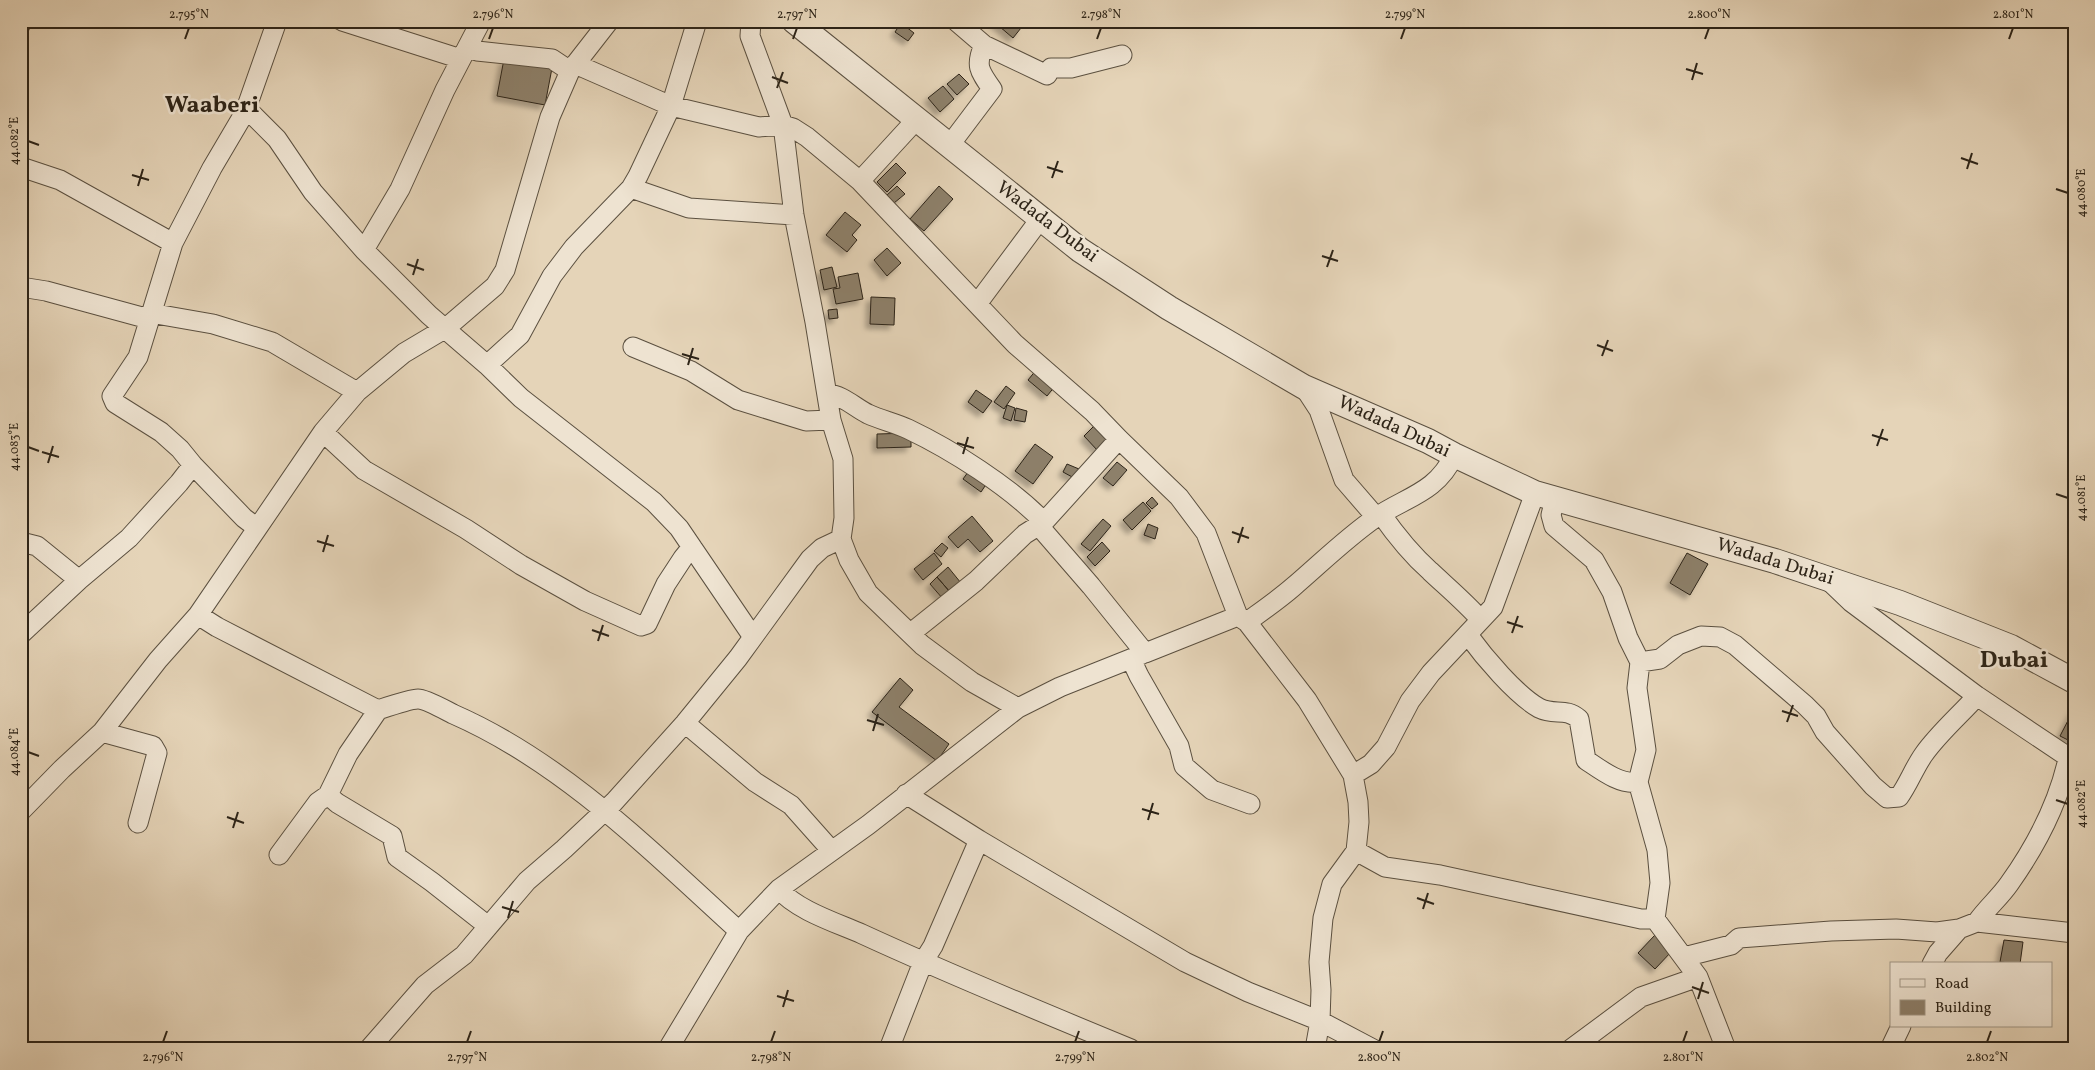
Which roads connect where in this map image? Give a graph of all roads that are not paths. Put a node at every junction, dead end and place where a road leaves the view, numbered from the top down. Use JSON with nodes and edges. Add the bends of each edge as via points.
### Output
{"nodes":[{"id":1,"x":277,"y":21,"type":"edge"},
{"id":2,"x":342,"y":21,"type":"edge"},
{"id":3,"x":481,"y":21,"type":"edge"},
{"id":4,"x":609,"y":21,"type":"edge"},
{"id":5,"x":697,"y":21,"type":"edge"},
{"id":6,"x":751,"y":21,"type":"edge"},
{"id":7,"x":794,"y":21,"type":"edge"},
{"id":8,"x":956,"y":21,"type":"edge"},
{"id":9,"x":984,"y":45,"type":"junction"},
{"id":10,"x":464,"y":53,"type":"junction"},
{"id":11,"x":1122,"y":55,"type":"dead end"},
{"id":12,"x":572,"y":68,"type":"junction"},
{"id":13,"x":671,"y":106,"type":"junction"},
{"id":14,"x":245,"y":112,"type":"junction"},
{"id":15,"x":916,"y":120,"type":"junction"},
{"id":16,"x":783,"y":125,"type":"junction"},
{"id":17,"x":949,"y":146,"type":"junction"},
{"id":18,"x":21,"y":167,"type":"edge"},
{"id":19,"x":860,"y":181,"type":"junction"},
{"id":20,"x":630,"y":188,"type":"junction"},
{"id":21,"x":794,"y":215,"type":"junction"},
{"id":22,"x":1041,"y":218,"type":"junction"},
{"id":23,"x":173,"y":243,"type":"junction"},
{"id":24,"x":364,"y":250,"type":"junction"},
{"id":25,"x":21,"y":287,"type":"edge"},
{"id":26,"x":977,"y":304,"type":"junction"},
{"id":27,"x":150,"y":316,"type":"junction"},
{"id":28,"x":446,"y":328,"type":"junction"},
{"id":29,"x":633,"y":347,"type":"dead end"},
{"id":30,"x":487,"y":365,"type":"junction"},
{"id":31,"x":1304,"y":387,"type":"junction"},
{"id":32,"x":357,"y":392,"type":"junction"},
{"id":33,"x":827,"y":394,"type":"junction"},
{"id":34,"x":832,"y":420,"type":"junction"},
{"id":35,"x":324,"y":432,"type":"junction"},
{"id":36,"x":1119,"y":439,"type":"junction"},
{"id":37,"x":1454,"y":456,"type":"junction"},
{"id":38,"x":193,"y":466,"type":"junction"},
{"id":39,"x":1545,"y":496,"type":"junction"},
{"id":40,"x":1378,"y":516,"type":"junction"},
{"id":41,"x":1041,"y":524,"type":"junction"},
{"id":42,"x":256,"y":527,"type":"junction"},
{"id":43,"x":841,"y":539,"type":"junction"},
{"id":44,"x":21,"y":542,"type":"edge"},
{"id":45,"x":692,"y":547,"type":"junction"},
{"id":46,"x":1826,"y":578,"type":"junction"},
{"id":47,"x":79,"y":580,"type":"junction"},
{"id":48,"x":198,"y":615,"type":"junction"},
{"id":49,"x":1242,"y":619,"type":"junction"},
{"id":50,"x":1481,"y":620,"type":"junction"},
{"id":51,"x":911,"y":633,"type":"junction"},
{"id":52,"x":21,"y":634,"type":"edge"},
{"id":53,"x":1468,"y":635,"type":"junction"},
{"id":54,"x":753,"y":637,"type":"junction"},
{"id":55,"x":1138,"y":656,"type":"junction"},
{"id":56,"x":1640,"y":662,"type":"junction"},
{"id":57,"x":2074,"y":681,"type":"edge"},
{"id":58,"x":1977,"y":696,"type":"junction"},
{"id":59,"x":1018,"y":708,"type":"junction"},
{"id":60,"x":378,"y":710,"type":"junction"},
{"id":61,"x":685,"y":723,"type":"junction"},
{"id":62,"x":102,"y":732,"type":"junction"},
{"id":63,"x":2071,"y":760,"type":"edge"},
{"id":64,"x":1353,"y":775,"type":"junction"},
{"id":65,"x":1638,"y":782,"type":"junction"},
{"id":66,"x":906,"y":794,"type":"junction"},
{"id":67,"x":328,"y":795,"type":"junction"},
{"id":68,"x":1250,"y":804,"type":"dead end"},
{"id":69,"x":604,"y":810,"type":"junction"},
{"id":70,"x":21,"y":811,"type":"edge"},
{"id":71,"x":138,"y":823,"type":"dead end"},
{"id":72,"x":979,"y":840,"type":"junction"},
{"id":73,"x":831,"y":850,"type":"junction"},
{"id":74,"x":1356,"y":851,"type":"junction"},
{"id":75,"x":279,"y":855,"type":"dead end"},
{"id":76,"x":779,"y":889,"type":"junction"},
{"id":77,"x":1654,"y":919,"type":"junction"},
{"id":78,"x":1977,"y":922,"type":"junction"},
{"id":79,"x":488,"y":926,"type":"junction"},
{"id":80,"x":1959,"y":929,"type":"junction"},
{"id":81,"x":739,"y":931,"type":"junction"},
{"id":82,"x":2074,"y":932,"type":"edge"},
{"id":83,"x":1684,"y":956,"type":"junction"},
{"id":84,"x":923,"y":962,"type":"junction"},
{"id":85,"x":1933,"y":962,"type":"edge"},
{"id":86,"x":1698,"y":977,"type":"junction"},
{"id":87,"x":1320,"y":1021,"type":"junction"},
{"id":88,"x":1900,"y":1028,"type":"edge"},
{"id":89,"x":369,"y":1049,"type":"edge"},
{"id":90,"x":668,"y":1049,"type":"edge"},
{"id":91,"x":889,"y":1049,"type":"edge"},
{"id":92,"x":1132,"y":1049,"type":"edge"},
{"id":93,"x":1315,"y":1049,"type":"edge"},
{"id":94,"x":1373,"y":1049,"type":"edge"},
{"id":95,"x":1571,"y":1049,"type":"edge"},
{"id":96,"x":1726,"y":1049,"type":"edge"},
{"id":97,"x":1890,"y":1049,"type":"edge"}],
"edges":[{"from":1,"to":14,"type":"street"},
{"from":2,"to":10,"type":"street"},
{"from":3,"to":10,"type":"street"},
{"from":4,"to":12,"type":"street"},
{"from":5,"to":13,"type":"street"},
{"from":6,"to":16,"type":"street","via":[[750,36]]},
{"from":7,"to":15,"type":"street","name":"Wadada Dubai"},
{"from":8,"to":9,"type":"street"},
{"from":9,"to":11,"type":"street","via":[[1047,75],[1051,68],[1071,68]]},
{"from":9,"to":17,"type":"street","via":[[978,59],[979,68],[992,89]]},
{"from":10,"to":12,"type":"street","via":[[477,51],[552,59]]},
{"from":10,"to":24,"type":"street","via":[[400,188]]},
{"from":12,"to":13,"type":"street"},
{"from":12,"to":28,"type":"street","via":[[550,116],[504,270],[495,286]]},
{"from":13,"to":16,"type":"street","via":[[759,128]]},
{"from":13,"to":20,"type":"street"},
{"from":14,"to":23,"type":"street"},
{"from":14,"to":24,"type":"street","via":[[253,115],[276,139],[314,192]]},
{"from":15,"to":17,"type":"street","name":"Wadada Dubai"},
{"from":15,"to":19,"type":"street"},
{"from":16,"to":19,"type":"street","via":[[807,136]]},
{"from":16,"to":21,"type":"street"},
{"from":17,"to":22,"type":"street","name":"Wadada Dubai"},
{"from":18,"to":23,"type":"street","via":[[60,180]]},
{"from":19,"to":26,"type":"street"},
{"from":20,"to":21,"type":"street","via":[[689,208]]},
{"from":20,"to":30,"type":"street","via":[[574,247],[552,276],[520,335]]},
{"from":21,"to":33,"type":"street"},
{"from":22,"to":26,"type":"street"},
{"from":22,"to":31,"type":"street","name":"Wadada Dubai","via":[[1080,250],[1169,308]]},
{"from":23,"to":27,"type":"street"},
{"from":24,"to":28,"type":"street"},
{"from":25,"to":27,"type":"street"},
{"from":26,"to":36,"type":"street","via":[[1015,344]]},
{"from":27,"to":32,"type":"street","via":[[213,324],[272,342]]},
{"from":27,"to":38,"type":"street","via":[[138,357],[112,396],[116,404],[180,448]]},
{"from":28,"to":30,"type":"street"},
{"from":28,"to":32,"type":"street","via":[[404,353]]},
{"from":29,"to":34,"type":"street","via":[[691,371],[738,400],[806,421]]},
{"from":30,"to":45,"type":"street","via":[[521,398],[654,502]]},
{"from":31,"to":37,"type":"street","name":"Wadada Dubai","via":[[1428,440]]},
{"from":31,"to":40,"type":"street","via":[[1319,410],[1344,480]]},
{"from":32,"to":35,"type":"street"},
{"from":33,"to":34,"type":"street"},
{"from":33,"to":41,"type":"street","via":[[837,395],[866,413],[906,428],[966,461],[1014,496]]},
{"from":34,"to":43,"type":"street","via":[[843,460]]},
{"from":35,"to":42,"type":"street"},
{"from":35,"to":45,"type":"street","via":[[364,470],[585,601],[642,626],[647,624],[666,584]]},
{"from":36,"to":41,"type":"street"},
{"from":36,"to":49,"type":"street","via":[[1179,497],[1206,533]]},
{"from":37,"to":39,"type":"street","name":"Wadada Dubai"},
{"from":37,"to":40,"type":"street","via":[[1449,466],[1426,489]]},
{"from":38,"to":42,"type":"street"},
{"from":38,"to":47,"type":"street","via":[[129,538]]},
{"from":39,"to":46,"type":"street","name":"Wadada Dubai","via":[[1775,560]]},
{"from":39,"to":50,"type":"street","via":[[1494,607]]},
{"from":39,"to":56,"type":"street","via":[[1554,526],[1594,560],[1612,592]]},
{"from":40,"to":49,"type":"street","via":[[1292,588]]},
{"from":40,"to":50,"type":"street"},
{"from":41,"to":51,"type":"street","via":[[1025,534],[976,581]]},
{"from":41,"to":55,"type":"street","via":[[1091,586]]},
{"from":42,"to":48,"type":"street"},
{"from":43,"to":51,"type":"street","via":[[868,592]]},
{"from":43,"to":54,"type":"street","via":[[822,548],[810,559]]},
{"from":44,"to":47,"type":"street","via":[[37,546]]},
{"from":45,"to":54,"type":"street"},
{"from":46,"to":57,"type":"street","name":"Wadada Dubai","via":[[2011,646]]},
{"from":46,"to":58,"type":"street","via":[[1851,602]]},
{"from":47,"to":52,"type":"street"},
{"from":48,"to":60,"type":"street"},
{"from":48,"to":62,"type":"street"},
{"from":49,"to":55,"type":"street"},
{"from":49,"to":64,"type":"street","via":[[1307,700]]},
{"from":50,"to":53,"type":"street"},
{"from":51,"to":59,"type":"street","via":[[972,682]]},
{"from":53,"to":64,"type":"street","via":[[1431,673],[1410,701],[1386,747],[1372,764]]},
{"from":53,"to":65,"type":"street","via":[[1526,699],[1548,712],[1571,712],[1579,719],[1586,760],[1617,779],[1630,784]]},
{"from":54,"to":61,"type":"street"},
{"from":55,"to":59,"type":"street","via":[[1060,687]]},
{"from":55,"to":68,"type":"street","via":[[1138,676],[1179,746],[1184,766],[1212,790]]},
{"from":56,"to":58,"type":"street","via":[[1660,659],[1678,645],[1701,636],[1720,637],[1735,644],[1816,716],[1825,732],[1887,798],[1899,798],[1926,752]]},
{"from":56,"to":65,"type":"street","via":[[1637,688],[1646,750]]},
{"from":58,"to":63,"type":"street"},
{"from":59,"to":66,"type":"street"},
{"from":60,"to":67,"type":"street","via":[[348,754]]},
{"from":60,"to":69,"type":"street","via":[[418,699],[473,722],[547,767]]},
{"from":61,"to":69,"type":"street"},
{"from":61,"to":73,"type":"street","via":[[755,782],[791,805]]},
{"from":62,"to":70,"type":"street"},
{"from":62,"to":71,"type":"street","via":[[153,746],[157,754]]},
{"from":63,"to":78,"type":"street","via":[[2048,819],[2032,849],[2008,886]]},
{"from":64,"to":74,"type":"street","via":[[1359,822]]},
{"from":65,"to":77,"type":"street","via":[[1657,850],[1660,883]]},
{"from":66,"to":72,"type":"street"},
{"from":66,"to":73,"type":"street"},
{"from":67,"to":75,"type":"street","via":[[318,802]]},
{"from":67,"to":79,"type":"street","via":[[392,836],[396,857]]},
{"from":69,"to":79,"type":"street","via":[[527,881]]},
{"from":69,"to":81,"type":"street"},
{"from":72,"to":84,"type":"street"},
{"from":72,"to":87,"type":"street","via":[[1186,962]]},
{"from":73,"to":76,"type":"street"},
{"from":74,"to":77,"type":"street","via":[[1385,867],[1440,875],[1641,919]]},
{"from":74,"to":87,"type":"street","via":[[1332,884],[1323,918],[1319,962],[1322,990]]},
{"from":76,"to":81,"type":"street"},
{"from":76,"to":84,"type":"street","via":[[786,897],[817,914]]},
{"from":77,"to":83,"type":"street"},
{"from":78,"to":80,"type":"street"},
{"from":78,"to":82,"type":"street"},
{"from":79,"to":89,"type":"street","via":[[464,955],[425,985]]},
{"from":80,"to":83,"type":"street","via":[[1937,932],[1831,931],[1739,938],[1731,945]]},
{"from":80,"to":85,"type":"street"},
{"from":81,"to":90,"type":"street"},
{"from":83,"to":86,"type":"street"},
{"from":84,"to":91,"type":"street"},
{"from":84,"to":92,"type":"street"},
{"from":86,"to":95,"type":"street","via":[[1641,997]]},
{"from":86,"to":96,"type":"street"},
{"from":87,"to":93,"type":"street"},
{"from":87,"to":94,"type":"street"},
{"from":88,"to":97,"type":"street"}]}
